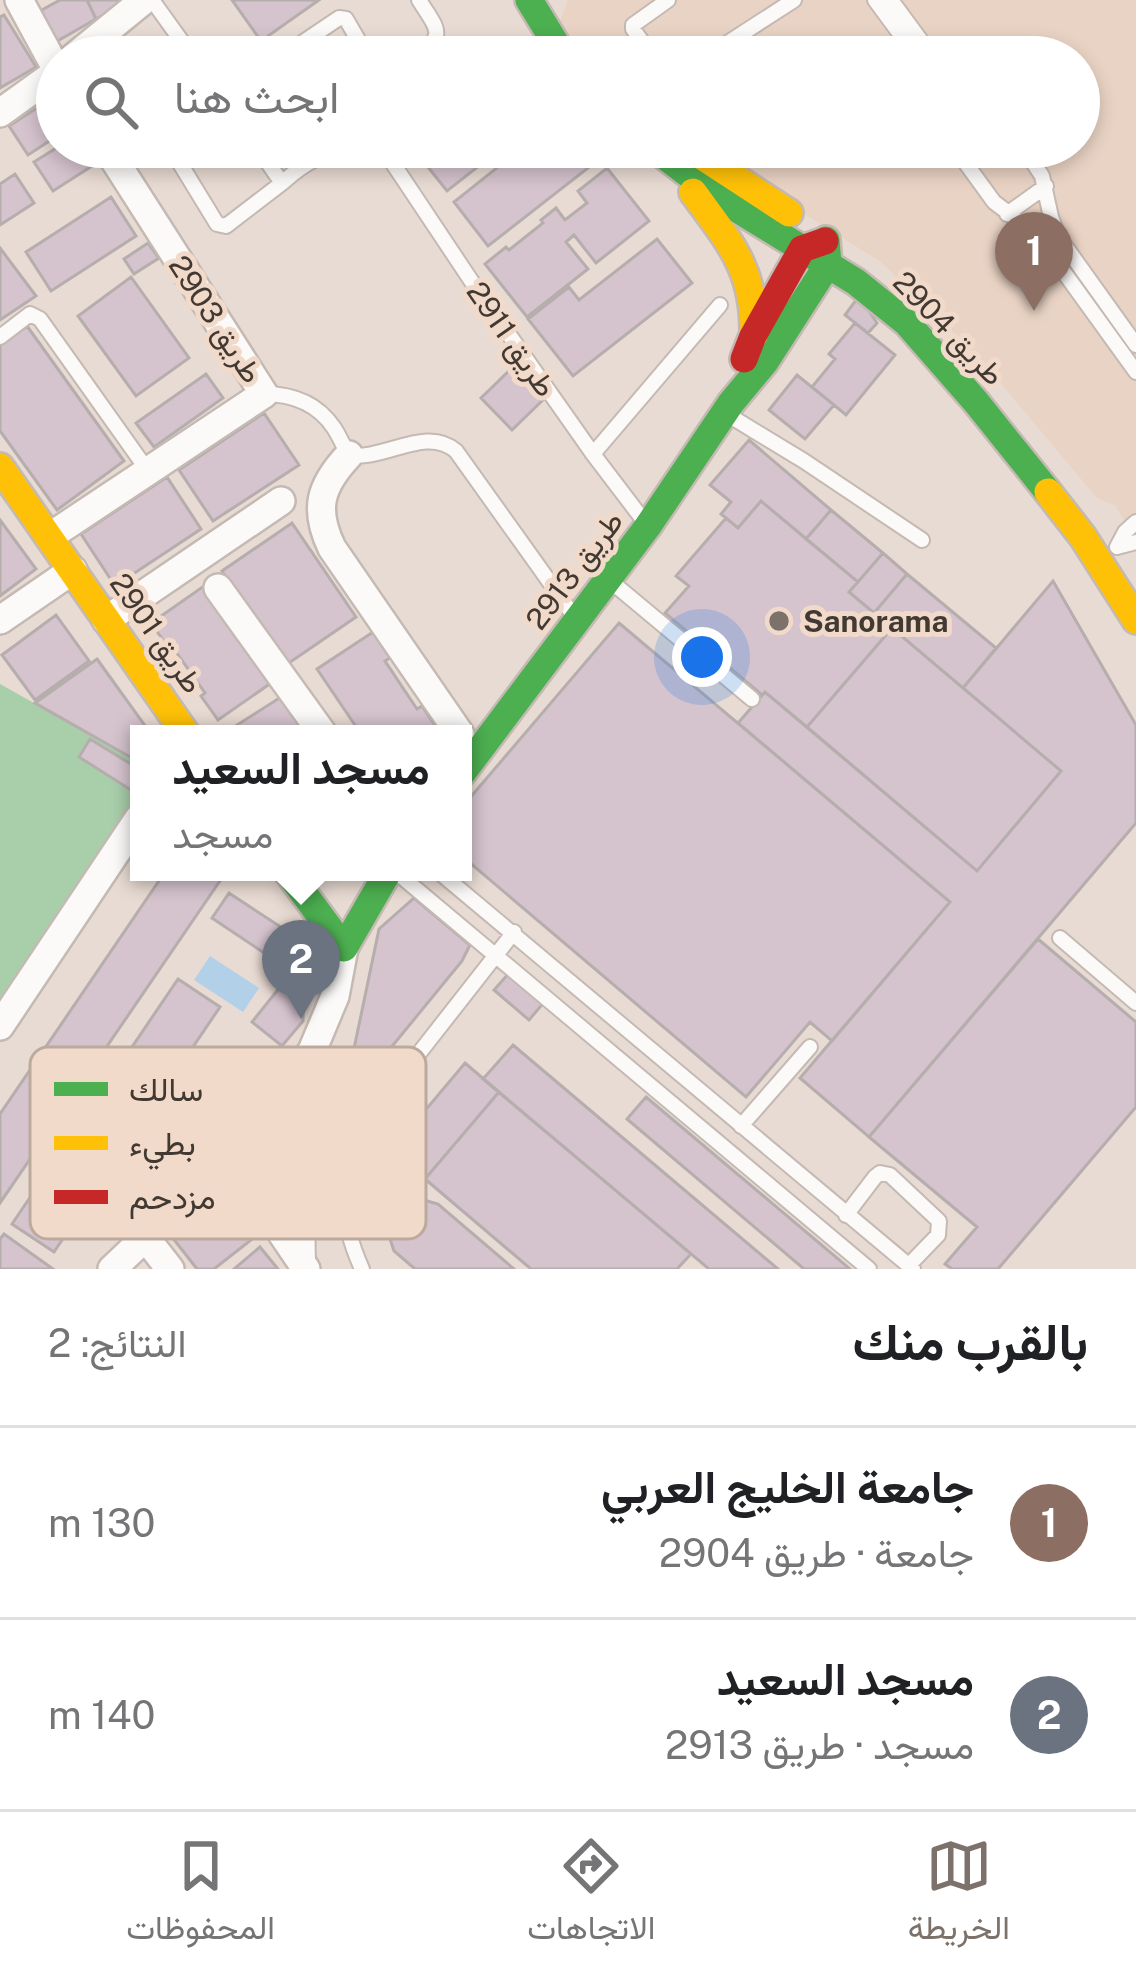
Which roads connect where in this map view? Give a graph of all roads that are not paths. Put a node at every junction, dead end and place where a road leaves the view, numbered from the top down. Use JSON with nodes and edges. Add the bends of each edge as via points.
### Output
{"nodes":[{"id":1,"x":19,"y":0,"type":"edge"},
{"id":2,"x":148,"y":0,"type":"edge"},
{"id":3,"x":419,"y":0,"type":"edge"},
{"id":4,"x":668,"y":0,"type":"edge"},
{"id":5,"x":794,"y":0,"type":"edge"},
{"id":6,"x":874,"y":0,"type":"edge"},
{"id":7,"x":891,"y":0,"type":"edge"},
{"id":8,"x":543,"y":7,"type":"edge"},
{"id":9,"x":38,"y":36,"type":"edge"},
{"id":10,"x":101,"y":36,"type":"edge"},
{"id":11,"x":176,"y":36,"type":"edge"},
{"id":12,"x":318,"y":36,"type":"edge"},
{"id":13,"x":356,"y":36,"type":"edge"},
{"id":14,"x":438,"y":36,"type":"edge"},
{"id":15,"x":551,"y":36,"type":"edge"},
{"id":16,"x":563,"y":36,"type":"edge"},
{"id":17,"x":638,"y":36,"type":"edge"},
{"id":18,"x":738,"y":36,"type":"edge"},
{"id":19,"x":901,"y":36,"type":"edge"},
{"id":20,"x":918,"y":36,"type":"edge"},
{"id":21,"x":36,"y":86,"type":"edge"},
{"id":22,"x":0,"y":113,"type":"edge"},
{"id":23,"x":119,"y":168,"type":"edge"},
{"id":24,"x":183,"y":168,"type":"edge"},
{"id":25,"x":271,"y":168,"type":"edge"},
{"id":26,"x":299,"y":168,"type":"edge"},
{"id":27,"x":396,"y":168,"type":"edge"},
{"id":28,"x":688,"y":168,"type":"edge"},
{"id":29,"x":693,"y":168,"type":"edge"},
{"id":30,"x":969,"y":168,"type":"edge"},
{"id":31,"x":1038,"y":168,"type":"edge"},
{"id":32,"x":282,"y":183,"type":"junction"},
{"id":33,"x":1046,"y":186,"type":"junction"},
{"id":34,"x":1007,"y":214,"type":"junction"},
{"id":35,"x":822,"y":246,"type":"junction"},
{"id":36,"x":720,"y":304,"type":"dead end"},
{"id":37,"x":754,"y":336,"type":"junction"},
{"id":38,"x":0,"y":337,"type":"edge"},
{"id":39,"x":1136,"y":346,"type":"edge"},
{"id":40,"x":1136,"y":372,"type":"edge"},
{"id":41,"x":264,"y":394,"type":"junction"},
{"id":42,"x":728,"y":408,"type":"junction"},
{"id":43,"x":593,"y":454,"type":"junction"},
{"id":44,"x":349,"y":455,"type":"junction"},
{"id":45,"x":0,"y":467,"type":"edge"},
{"id":46,"x":148,"y":471,"type":"junction"},
{"id":47,"x":281,"y":501,"type":"dead end"},
{"id":48,"x":1136,"y":522,"type":"edge"},
{"id":49,"x":648,"y":526,"type":"junction"},
{"id":50,"x":49,"y":537,"type":"junction"},
{"id":51,"x":922,"y":540,"type":"dead end"},
{"id":52,"x":1118,"y":550,"type":"edge"},
{"id":53,"x":73,"y":570,"type":"junction"},
{"id":54,"x":608,"y":579,"type":"junction"},
{"id":55,"x":1136,"y":584,"type":"edge"},
{"id":56,"x":218,"y":588,"type":"dead end"},
{"id":57,"x":0,"y":620,"type":"edge"},
{"id":58,"x":106,"y":620,"type":"junction"},
{"id":59,"x":1136,"y":620,"type":"edge"},
{"id":60,"x":578,"y":621,"type":"junction"},
{"id":61,"x":752,"y":699,"type":"dead end"},
{"id":62,"x":180,"y":725,"type":"edge"},
{"id":63,"x":317,"y":725,"type":"edge"},
{"id":64,"x":449,"y":725,"type":"edge"},
{"id":65,"x":472,"y":742,"type":"edge"},
{"id":66,"x":130,"y":831,"type":"edge"},
{"id":67,"x":295,"y":881,"type":"edge"},
{"id":68,"x":386,"y":881,"type":"edge"},
{"id":69,"x":403,"y":881,"type":"edge"},
{"id":70,"x":450,"y":881,"type":"edge"},
{"id":71,"x":514,"y":932,"type":"junction"},
{"id":72,"x":1060,"y":938,"type":"dead end"},
{"id":73,"x":344,"y":947,"type":"junction"},
{"id":74,"x":496,"y":954,"type":"junction"},
{"id":75,"x":1136,"y":1003,"type":"edge"},
{"id":76,"x":0,"y":1026,"type":"edge"},
{"id":77,"x":314,"y":1047,"type":"edge"},
{"id":78,"x":424,"y":1047,"type":"edge"},
{"id":79,"x":810,"y":1047,"type":"dead end"},
{"id":80,"x":741,"y":1126,"type":"junction"},
{"id":81,"x":828,"y":1200,"type":"junction"},
{"id":82,"x":846,"y":1215,"type":"junction"},
{"id":83,"x":812,"y":1222,"type":"junction"},
{"id":84,"x":143,"y":1239,"type":"edge"},
{"id":85,"x":147,"y":1239,"type":"edge"},
{"id":86,"x":287,"y":1239,"type":"edge"},
{"id":87,"x":307,"y":1239,"type":"edge"},
{"id":88,"x":350,"y":1239,"type":"edge"},
{"id":89,"x":911,"y":1267,"type":"edge"},
{"id":90,"x":112,"y":1269,"type":"edge"},
{"id":91,"x":170,"y":1269,"type":"edge"},
{"id":92,"x":307,"y":1269,"type":"edge"},
{"id":93,"x":362,"y":1269,"type":"edge"},
{"id":94,"x":869,"y":1269,"type":"edge"}],
"edges":[{"from":1,"to":9,"type":"street"},
{"from":2,"to":10,"type":"street"},
{"from":2,"to":11,"type":"lane"},
{"from":3,"to":14,"type":"lane"},
{"from":4,"to":17,"type":"lane","via":[[634,26]]},
{"from":5,"to":18,"type":"lane"},
{"from":6,"to":19,"type":"lane"},
{"from":7,"to":20,"type":"lane"},
{"from":8,"to":15,"type":"street"},
{"from":8,"to":16,"type":"street"},
{"from":12,"to":13,"type":"lane","via":[[339,18]]},
{"from":21,"to":22,"type":"street"},
{"from":23,"to":41,"type":"street","name":"طريق 2903"},
{"from":24,"to":32,"type":"lane","via":[[217,224],[226,226]]},
{"from":25,"to":32,"type":"lane"},
{"from":26,"to":32,"type":"lane"},
{"from":27,"to":43,"type":"lane","name":"طريق 2911"},
{"from":28,"to":37,"type":"street","via":[[706,210],[743,260]]},
{"from":29,"to":35,"type":"street","name":"طريق 2904","via":[[721,199]]},
{"from":30,"to":34,"type":"lane"},
{"from":31,"to":33,"type":"lane"},
{"from":33,"to":34,"type":"lane"},
{"from":33,"to":39,"type":"lane","via":[[1058,236]]},
{"from":34,"to":40,"type":"lane","via":[[1045,246]]},
{"from":35,"to":37,"type":"street","name":"طريق 2913"},
{"from":35,"to":42,"type":"street","name":"طريق 2913","via":[[765,362]]},
{"from":35,"to":52,"type":"street","name":"طريق 2904","via":[[883,278],[950,340]]},
{"from":36,"to":43,"type":"lane"},
{"from":37,"to":42,"type":"street","name":"طريق 2913"},
{"from":38,"to":46,"type":"lane","via":[[30,314],[40,319]]},
{"from":41,"to":44,"type":"lane","via":[[296,397],[322,414]]},
{"from":41,"to":46,"type":"street","name":"طريق 2903"},
{"from":42,"to":49,"type":"street","name":"طريق 2913"},
{"from":42,"to":51,"type":"lane"},
{"from":43,"to":49,"type":"lane","name":"طريق 2911"},
{"from":44,"to":60,"type":"lane","via":[[447,443]]},
{"from":44,"to":64,"type":"street","via":[[324,490],[323,530]]},
{"from":45,"to":50,"type":"street","name":"طريق 2901"},
{"from":46,"to":50,"type":"street","name":"طريق 2903"},
{"from":47,"to":58,"type":"street"},
{"from":48,"to":52,"type":"lane"},
{"from":49,"to":54,"type":"street","name":"طريق 2913"},
{"from":50,"to":53,"type":"street","name":"طريق 2901"},
{"from":52,"to":55,"type":"street","name":"طريق 2904"},
{"from":52,"to":59,"type":"street","name":"طريق 2904"},
{"from":53,"to":57,"type":"street","name":"طريق 2901"},
{"from":53,"to":58,"type":"street","name":"طريق 2901"},
{"from":54,"to":60,"type":"street","name":"طريق 2913"},
{"from":54,"to":61,"type":"lane"},
{"from":56,"to":63,"type":"street"},
{"from":58,"to":62,"type":"street","name":"طريق 2901"},
{"from":60,"to":65,"type":"street","name":"طريق 2913"},
{"from":66,"to":76,"type":"street"},
{"from":67,"to":73,"type":"street"},
{"from":68,"to":73,"type":"street"},
{"from":69,"to":74,"type":"lane"},
{"from":70,"to":71,"type":"lane"},
{"from":71,"to":74,"type":"lane"},
{"from":71,"to":80,"type":"lane"},
{"from":72,"to":75,"type":"lane"},
{"from":73,"to":77,"type":"street"},
{"from":74,"to":78,"type":"lane"},
{"from":74,"to":83,"type":"lane"},
{"from":79,"to":80,"type":"lane"},
{"from":80,"to":81,"type":"lane"},
{"from":81,"to":82,"type":"lane"},
{"from":81,"to":83,"type":"lane"},
{"from":82,"to":89,"type":"lane"},
{"from":82,"to":89,"type":"lane","via":[[875,1177],[890,1174],[940,1221]]},
{"from":83,"to":94,"type":"lane"},
{"from":84,"to":90,"type":"street"},
{"from":85,"to":91,"type":"street"},
{"from":86,"to":92,"type":"street"},
{"from":87,"to":92,"type":"lane"},
{"from":88,"to":93,"type":"lane"}]}
